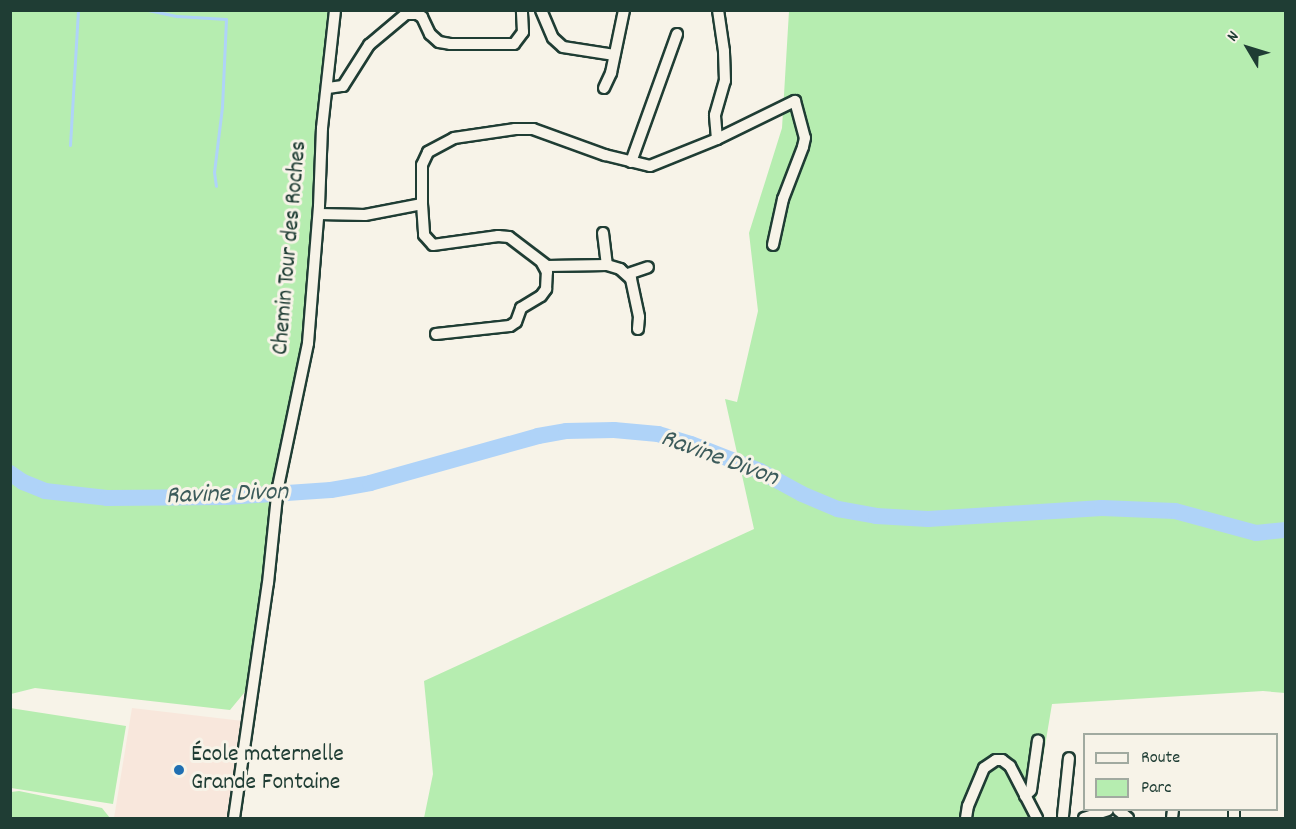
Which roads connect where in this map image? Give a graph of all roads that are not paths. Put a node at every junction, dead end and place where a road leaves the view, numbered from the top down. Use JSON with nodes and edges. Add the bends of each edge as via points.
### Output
{"nodes":[{"id":1,"x":335,"y":10,"type":"edge"},
{"id":2,"x":522,"y":10,"type":"edge"},
{"id":3,"x":541,"y":10,"type":"edge"},
{"id":4,"x":624,"y":10,"type":"edge"},
{"id":5,"x":718,"y":10,"type":"edge"},
{"id":6,"x":418,"y":12,"type":"edge"},
{"id":7,"x":677,"y":34,"type":"dead end"},
{"id":8,"x":614,"y":55,"type":"junction"},
{"id":9,"x":328,"y":88,"type":"junction"},
{"id":10,"x":604,"y":88,"type":"dead end"},
{"id":11,"x":717,"y":139,"type":"junction"},
{"id":12,"x":631,"y":162,"type":"junction"},
{"id":13,"x":422,"y":204,"type":"junction"},
{"id":14,"x":319,"y":214,"type":"junction"},
{"id":15,"x":603,"y":233,"type":"dead end"},
{"id":16,"x":772,"y":245,"type":"dead end"},
{"id":17,"x":541,"y":262,"type":"junction"},
{"id":18,"x":607,"y":265,"type":"junction"},
{"id":19,"x":648,"y":267,"type":"dead end"},
{"id":20,"x":628,"y":274,"type":"junction"},
{"id":21,"x":638,"y":329,"type":"dead end"},
{"id":22,"x":436,"y":334,"type":"dead end"},
{"id":23,"x":1038,"y":740,"type":"dead end"},
{"id":24,"x":1069,"y":758,"type":"dead end"},
{"id":25,"x":1025,"y":796,"type":"junction"},
{"id":26,"x":1105,"y":811,"type":"edge"},
{"id":27,"x":1061,"y":818,"type":"edge"},
{"id":28,"x":234,"y":819,"type":"edge"},
{"id":29,"x":966,"y":819,"type":"edge"},
{"id":30,"x":1037,"y":819,"type":"edge"},
{"id":31,"x":1084,"y":819,"type":"edge"}],
"edges":[{"from":1,"to":9,"type":"street","name":"Chemin Tour des Roches"},
{"from":2,"to":6,"type":"street","via":[[523,32],[514,44],[438,42]]},
{"from":3,"to":8,"type":"street","via":[[553,38],[563,47]]},
{"from":4,"to":8,"type":"street"},
{"from":5,"to":11,"type":"street","via":[[725,81],[715,115]]},
{"from":6,"to":9,"type":"street","via":[[396,20],[369,45],[343,86]]},
{"from":7,"to":12,"type":"street"},
{"from":8,"to":10,"type":"street"},
{"from":9,"to":14,"type":"street","name":"Chemin Tour des Roches","via":[[322,128]]},
{"from":11,"to":12,"type":"street","via":[[650,166]]},
{"from":11,"to":16,"type":"street","via":[[795,101],[805,138],[780,208]]},
{"from":12,"to":13,"type":"street","via":[[533,129],[454,138],[428,152],[422,165]]},
{"from":13,"to":14,"type":"street","via":[[365,215]]},
{"from":13,"to":17,"type":"street","via":[[424,236],[433,245],[509,237]]},
{"from":14,"to":28,"type":"street","name":"Chemin Tour des Roches","via":[[308,343],[278,487]]},
{"from":15,"to":18,"type":"street"},
{"from":17,"to":18,"type":"street","via":[[554,267]]},
{"from":17,"to":22,"type":"street","via":[[547,272],[546,289],[520,308],[516,322],[510,326]]},
{"from":18,"to":20,"type":"street"},
{"from":19,"to":20,"type":"street"},
{"from":20,"to":21,"type":"street","via":[[634,290]]},
{"from":23,"to":25,"type":"street","via":[[1031,790]]},
{"from":24,"to":27,"type":"street"},
{"from":25,"to":29,"type":"street","via":[[1010,766],[996,760],[984,768]]},
{"from":25,"to":30,"type":"street"},
{"from":26,"to":31,"type":"street"}]}
